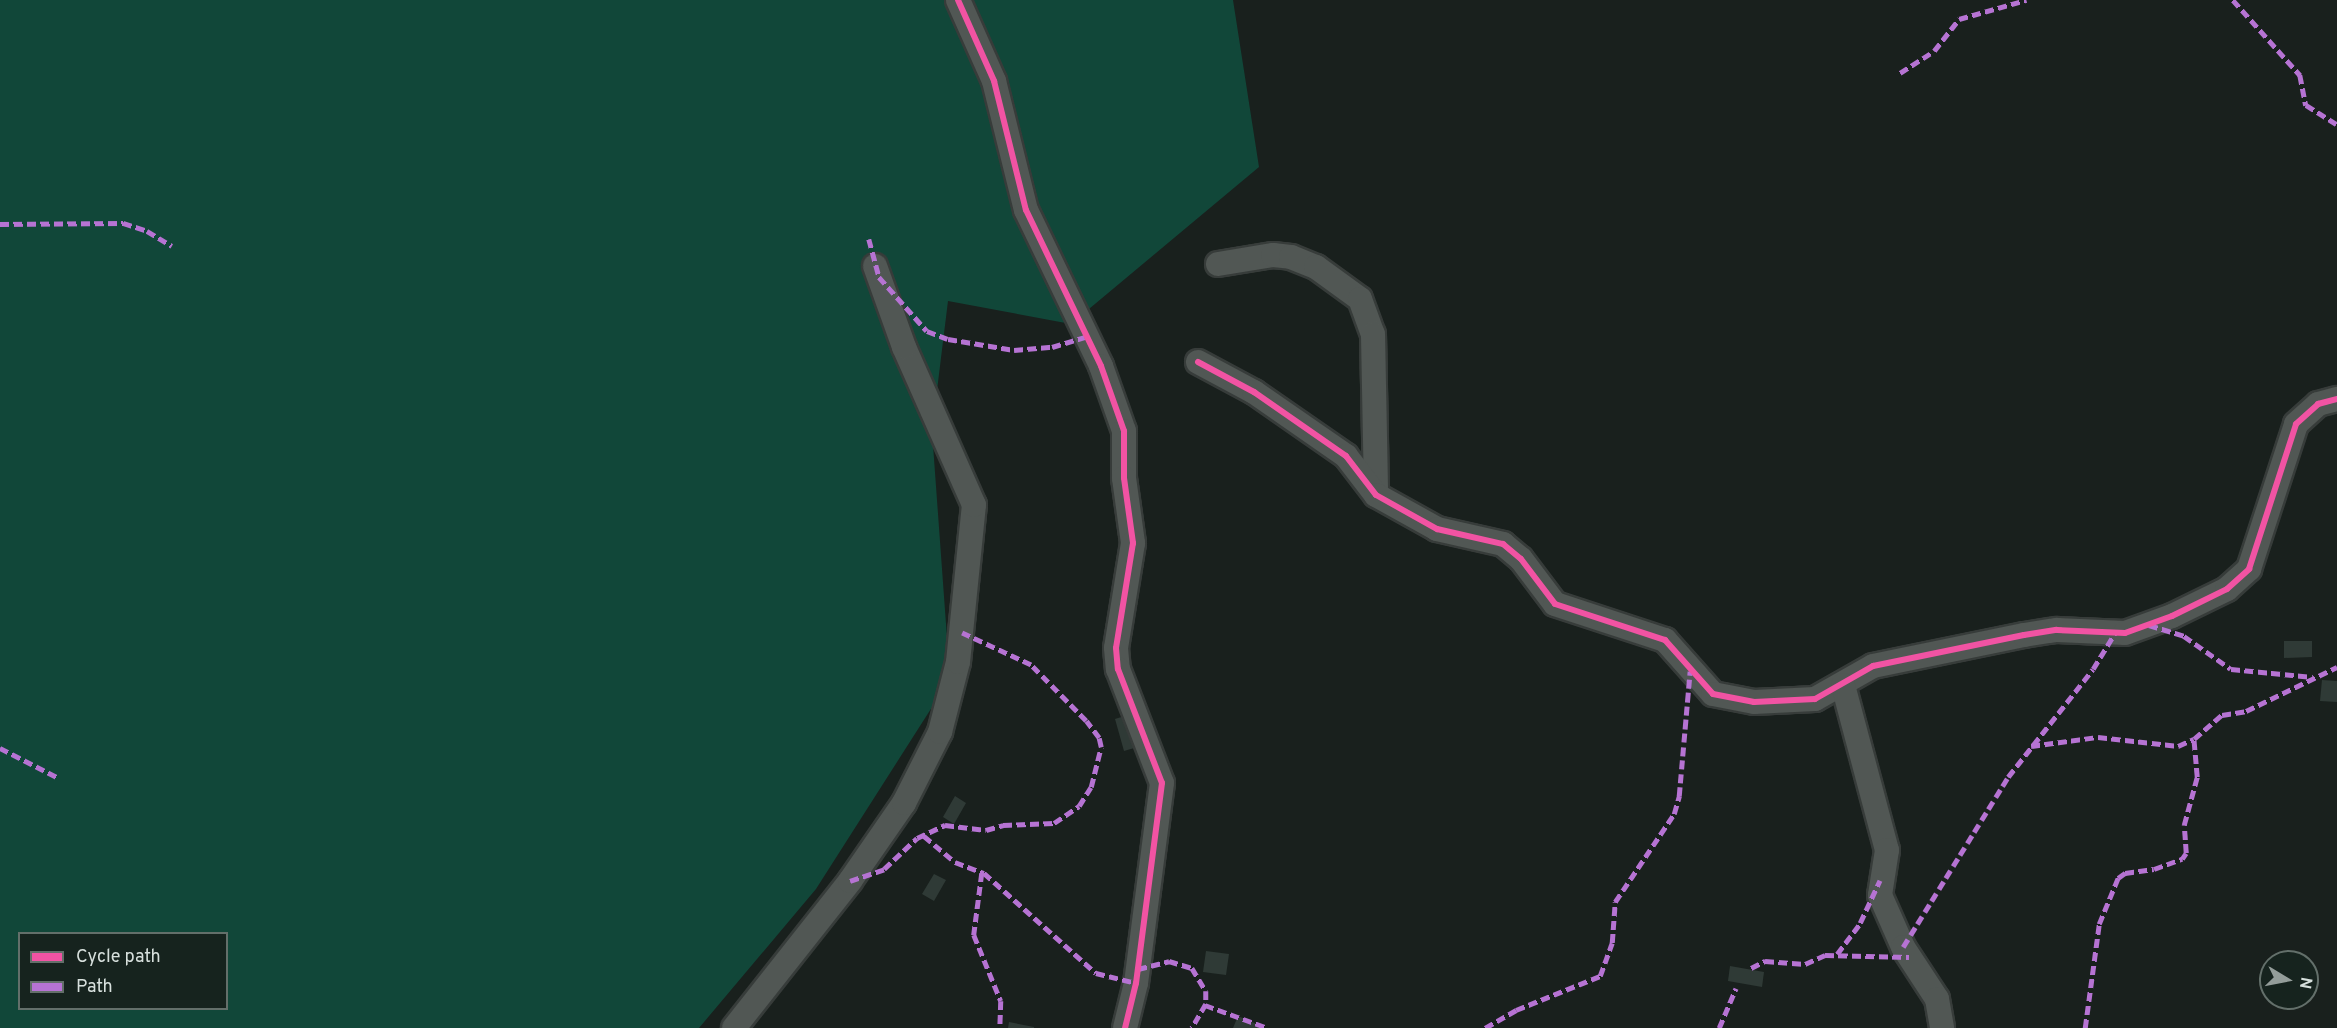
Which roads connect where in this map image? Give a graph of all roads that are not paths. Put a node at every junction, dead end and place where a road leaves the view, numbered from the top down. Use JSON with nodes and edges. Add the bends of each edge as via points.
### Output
{"nodes":[{"id":1,"x":958,"y":0,"type":"edge"},
{"id":2,"x":1218,"y":264,"type":"dead end"},
{"id":3,"x":875,"y":266,"type":"dead end"},
{"id":4,"x":1198,"y":362,"type":"dead end"},
{"id":5,"x":2337,"y":399,"type":"edge"},
{"id":6,"x":1376,"y":495,"type":"junction"},
{"id":7,"x":1843,"y":685,"type":"junction"},
{"id":8,"x":735,"y":1028,"type":"edge"},
{"id":9,"x":1125,"y":1028,"type":"edge"},
{"id":10,"x":1942,"y":1028,"type":"edge"}],
"edges":[{"from":1,"to":9,"type":"street","via":[[994,81],[1026,210],[1101,366],[1124,431],[1124,478],[1133,543],[1116,648],[1118,669],[1162,783],[1136,983]]},
{"from":2,"to":6,"type":"street","via":[[1273,255],[1291,257],[1316,267],[1360,299],[1373,334]]},
{"from":3,"to":8,"type":"street","via":[[904,347],[974,505],[958,662],[940,732],[903,803],[850,881]]},
{"from":4,"to":6,"type":"street","via":[[1254,392],[1346,456]]},
{"from":5,"to":7,"type":"street","via":[[2318,404],[2296,424],[2249,569],[2227,589],[2172,616],[2125,633],[2057,630],[2024,635],[1873,666]]},
{"from":6,"to":7,"type":"street","via":[[1437,529],[1503,544],[1521,559],[1555,604],[1665,640],[1713,694],[1754,702],[1815,699]]},
{"from":7,"to":10,"type":"street","via":[[1887,850],[1880,895],[1903,948],[1937,999]]}]}
